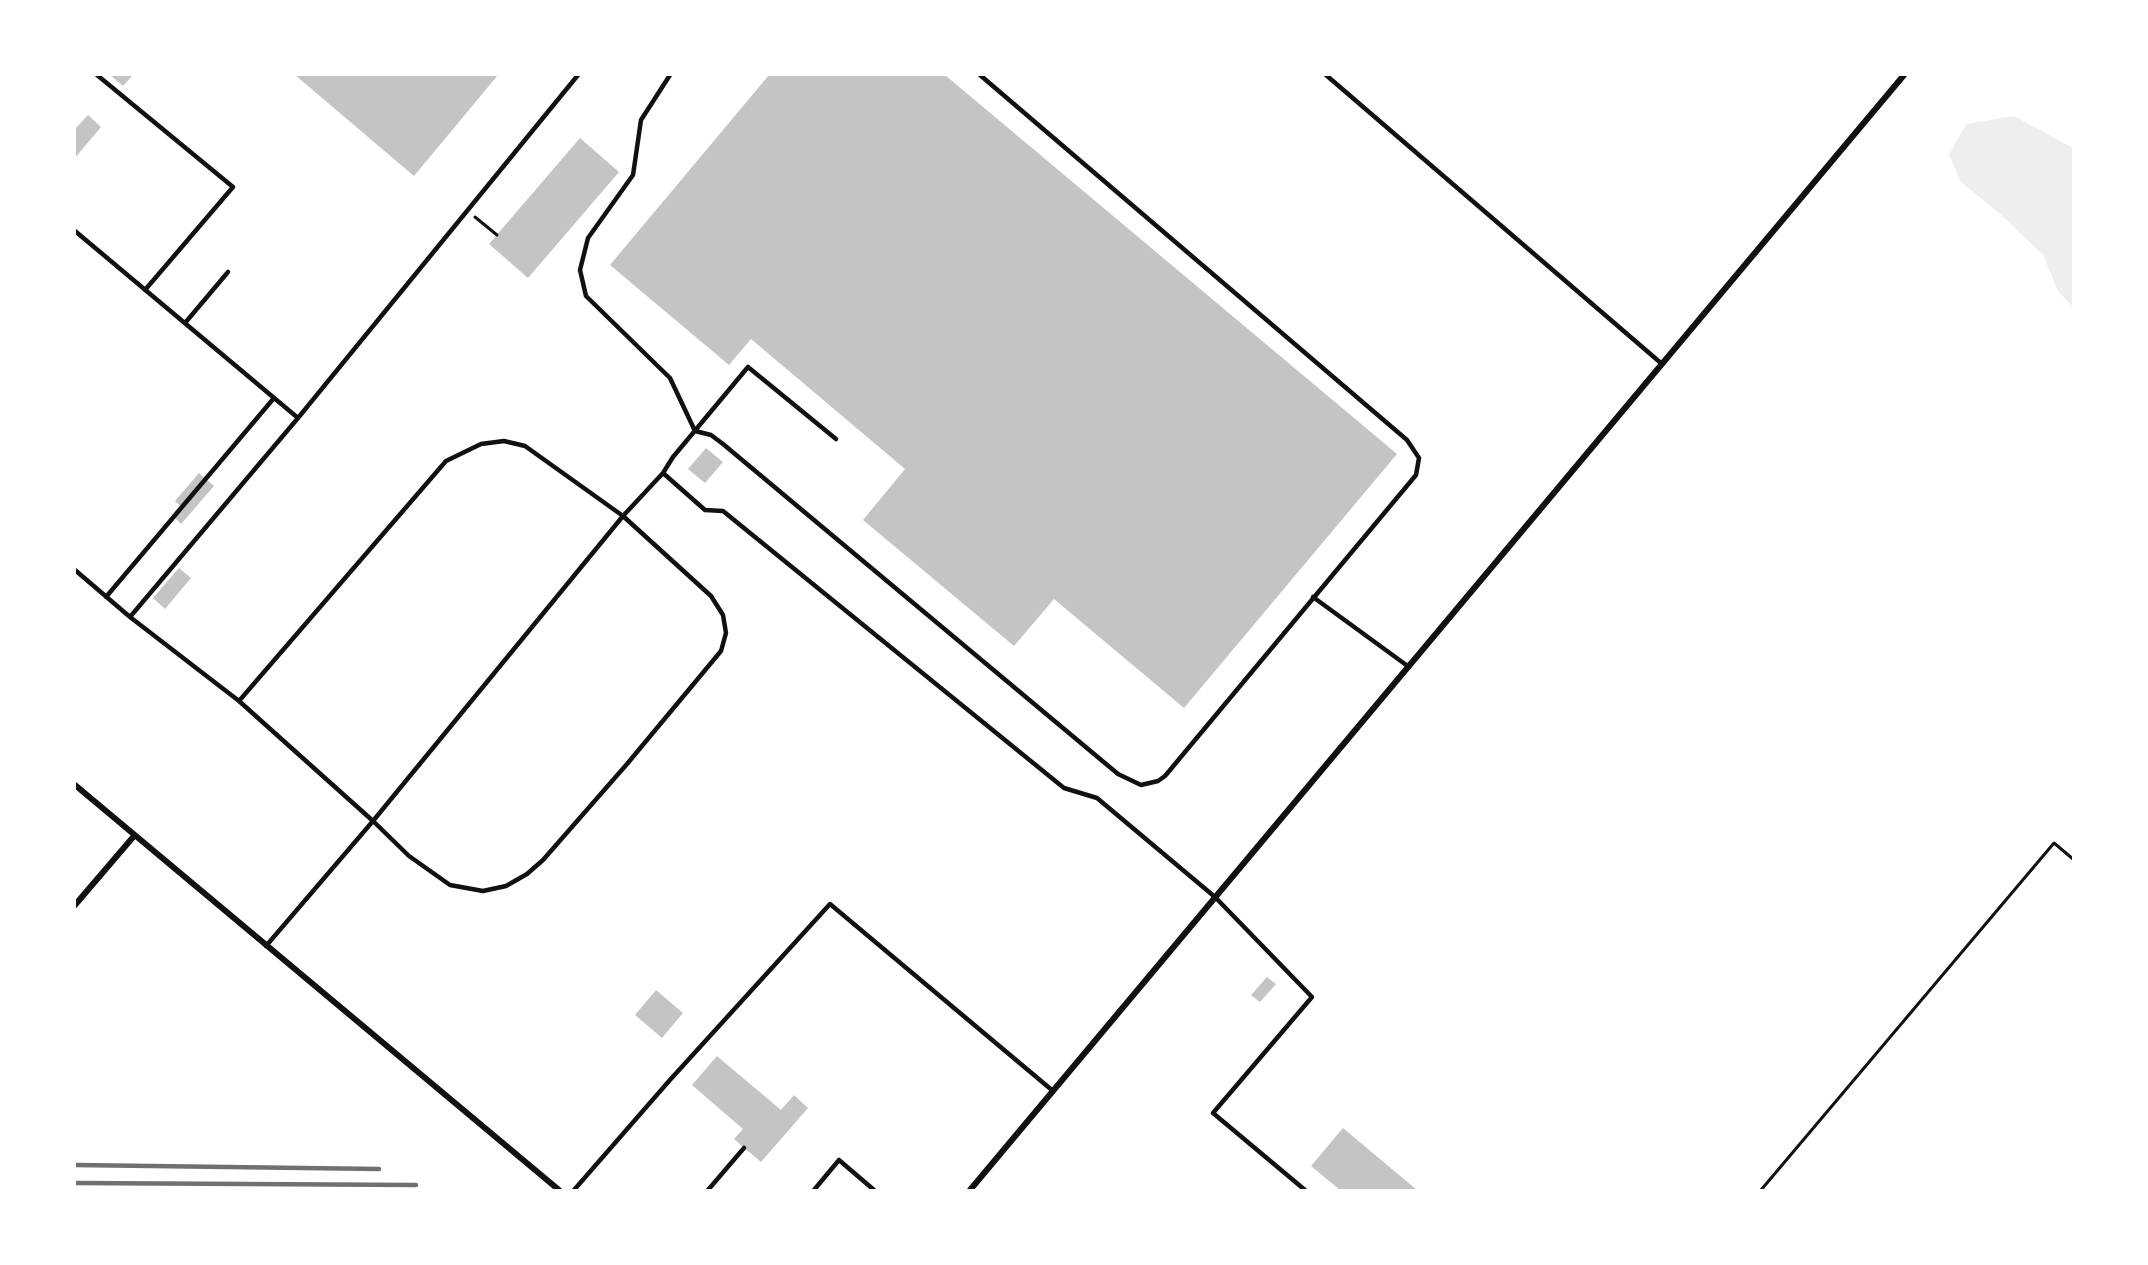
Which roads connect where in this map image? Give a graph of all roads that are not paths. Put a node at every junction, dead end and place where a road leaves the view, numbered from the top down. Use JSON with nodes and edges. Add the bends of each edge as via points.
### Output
{"nodes":[{"id":1,"x":98,"y":75,"type":"edge"},
{"id":2,"x":578,"y":75,"type":"edge"},
{"id":3,"x":670,"y":75,"type":"edge"},
{"id":4,"x":980,"y":75,"type":"edge"},
{"id":5,"x":1326,"y":75,"type":"edge"},
{"id":6,"x":1904,"y":75,"type":"edge"},
{"id":7,"x":75,"y":231,"type":"edge"},
{"id":8,"x":228,"y":272,"type":"dead end"},
{"id":9,"x":145,"y":290,"type":"junction"},
{"id":10,"x":184,"y":323,"type":"junction"},
{"id":11,"x":1662,"y":364,"type":"junction"},
{"id":12,"x":274,"y":398,"type":"junction"},
{"id":13,"x":298,"y":418,"type":"junction"},
{"id":14,"x":695,"y":431,"type":"junction"},
{"id":15,"x":836,"y":439,"type":"dead end"},
{"id":16,"x":663,"y":473,"type":"junction"},
{"id":17,"x":623,"y":516,"type":"junction"},
{"id":18,"x":75,"y":570,"type":"edge"},
{"id":19,"x":106,"y":597,"type":"junction"},
{"id":20,"x":1313,"y":597,"type":"junction"},
{"id":21,"x":130,"y":617,"type":"junction"},
{"id":22,"x":1409,"y":667,"type":"junction"},
{"id":23,"x":239,"y":701,"type":"junction"},
{"id":24,"x":75,"y":785,"type":"edge"},
{"id":25,"x":373,"y":821,"type":"junction"},
{"id":26,"x":134,"y":836,"type":"junction"},
{"id":27,"x":1215,"y":897,"type":"junction"},
{"id":28,"x":75,"y":905,"type":"edge"},
{"id":29,"x":266,"y":946,"type":"junction"},
{"id":30,"x":1053,"y":1090,"type":"junction"},
{"id":31,"x":744,"y":1148,"type":"dead end"},
{"id":32,"x":559,"y":1190,"type":"edge"},
{"id":33,"x":574,"y":1190,"type":"edge"},
{"id":34,"x":708,"y":1190,"type":"edge"},
{"id":35,"x":814,"y":1190,"type":"edge"},
{"id":36,"x":874,"y":1190,"type":"edge"},
{"id":37,"x":970,"y":1190,"type":"edge"},
{"id":38,"x":1305,"y":1190,"type":"edge"}],
"edges":[{"from":1,"to":9,"type":"lane","via":[[233,187]]},
{"from":2,"to":13,"type":"lane"},
{"from":3,"to":14,"type":"lane","via":[[641,120],[633,175],[588,238],[580,270],[586,296],[670,378]]},
{"from":4,"to":20,"type":"lane","via":[[1414,450],[1419,458],[1416,475]]},
{"from":5,"to":11,"type":"lane"},
{"from":6,"to":11,"type":"street"},
{"from":7,"to":9,"type":"lane"},
{"from":8,"to":10,"type":"lane"},
{"from":9,"to":10,"type":"lane"},
{"from":10,"to":12,"type":"lane"},
{"from":11,"to":22,"type":"street"},
{"from":12,"to":13,"type":"lane"},
{"from":12,"to":19,"type":"lane"},
{"from":13,"to":21,"type":"lane"},
{"from":14,"to":15,"type":"lane","via":[[748,366]]},
{"from":14,"to":16,"type":"lane"},
{"from":14,"to":20,"type":"lane","via":[[711,435],[723,444],[1118,774],[1141,786],[1165,776]]},
{"from":16,"to":17,"type":"lane"},
{"from":16,"to":27,"type":"lane","via":[[705,510],[723,511],[1064,788],[1097,798]]},
{"from":17,"to":23,"type":"lane","via":[[525,446],[504,441],[468,448],[446,461]]},
{"from":17,"to":25,"type":"lane"},
{"from":17,"to":25,"type":"lane","via":[[717,602],[726,627],[721,651],[543,860],[516,881],[483,891],[450,885],[409,856]]},
{"from":18,"to":19,"type":"lane"},
{"from":19,"to":21,"type":"lane"},
{"from":20,"to":22,"type":"lane"},
{"from":21,"to":23,"type":"lane"},
{"from":22,"to":27,"type":"street"},
{"from":23,"to":25,"type":"lane"},
{"from":24,"to":26,"type":"street"},
{"from":25,"to":29,"type":"lane"},
{"from":26,"to":28,"type":"street"},
{"from":26,"to":29,"type":"street"},
{"from":27,"to":30,"type":"street"},
{"from":27,"to":38,"type":"lane","via":[[1312,996],[1213,1113]]},
{"from":29,"to":32,"type":"street"},
{"from":30,"to":33,"type":"lane","via":[[830,904]]},
{"from":30,"to":37,"type":"street"},
{"from":31,"to":34,"type":"lane"},
{"from":35,"to":36,"type":"lane","via":[[839,1160]]}]}
